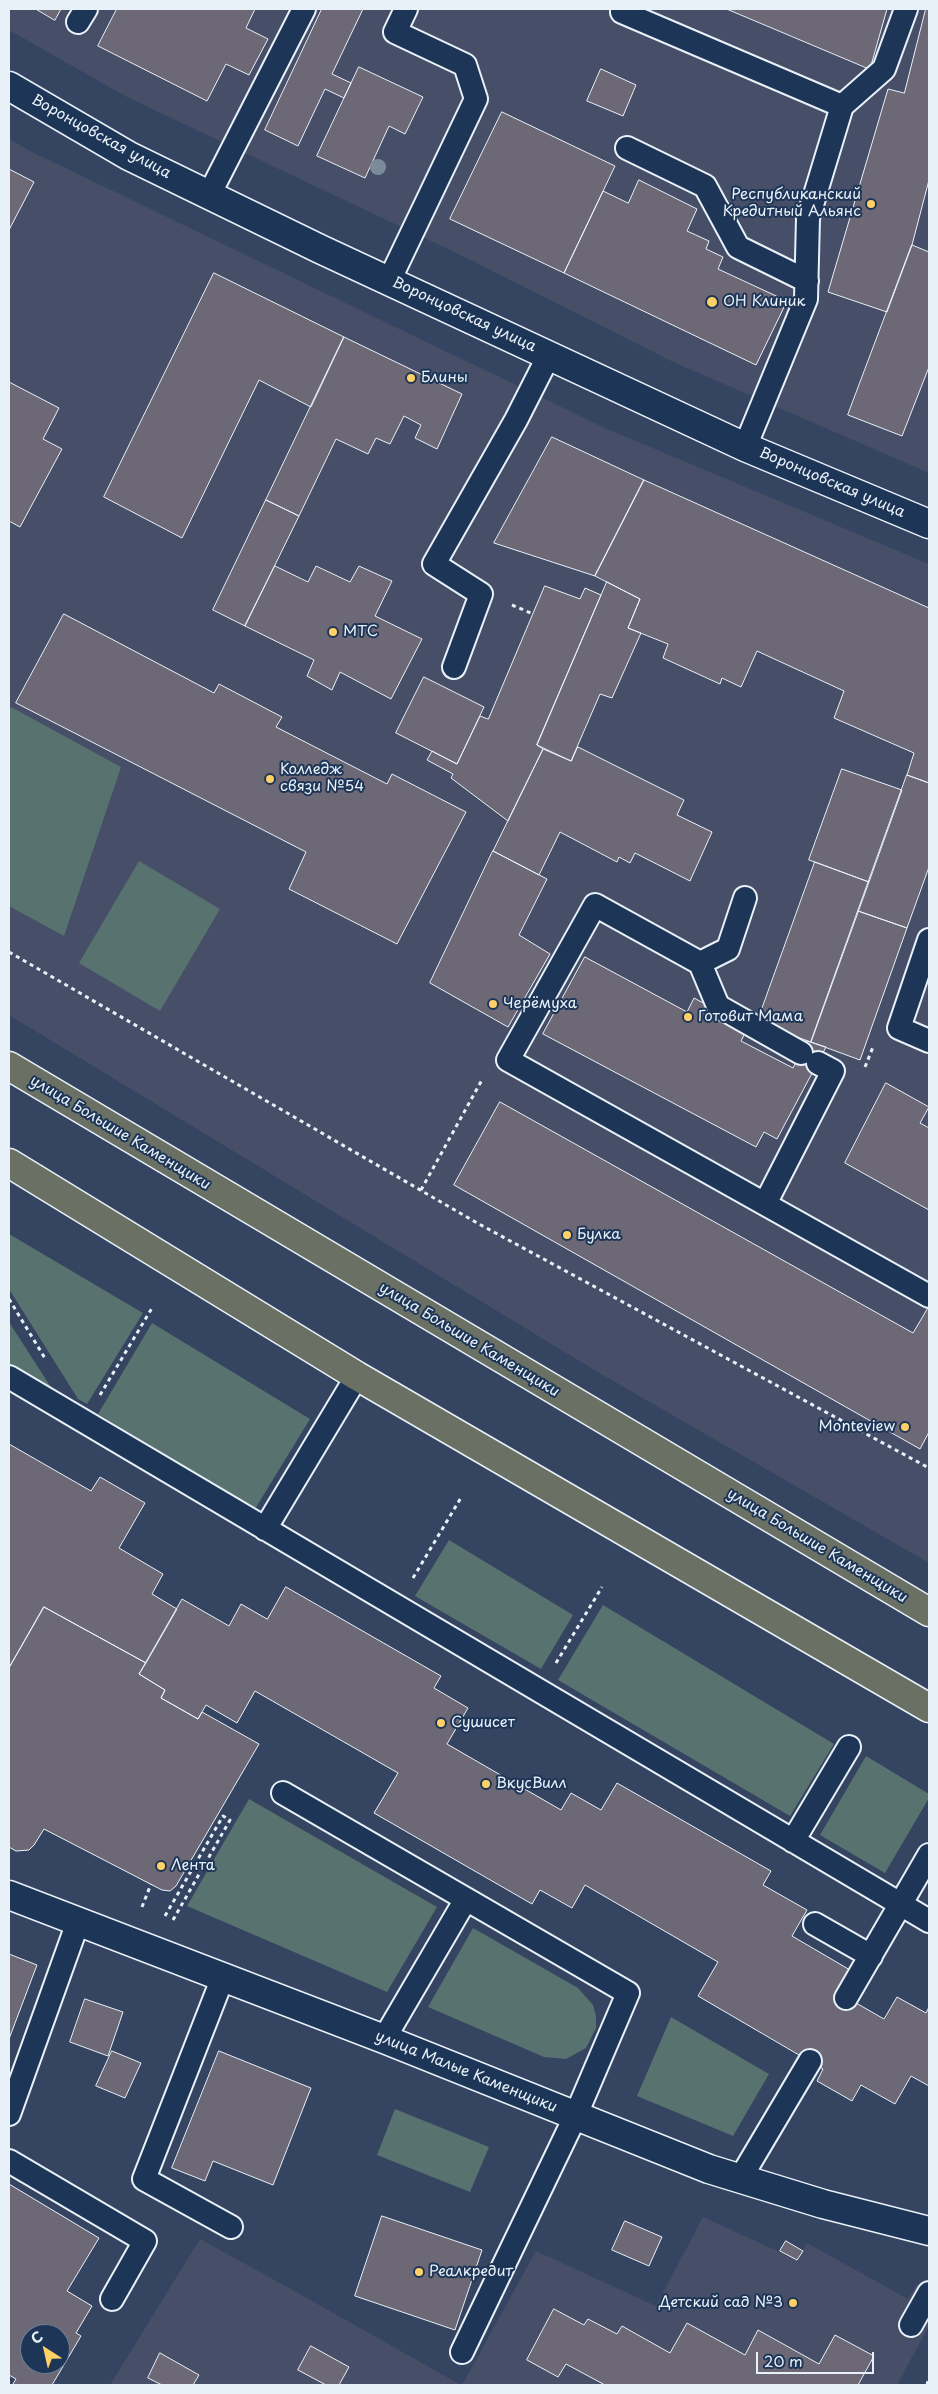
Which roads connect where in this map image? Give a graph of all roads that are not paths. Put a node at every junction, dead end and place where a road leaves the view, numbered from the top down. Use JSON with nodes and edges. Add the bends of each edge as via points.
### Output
{"nodes":[{"id":1,"x":304,"y":9,"type":"edge"},
{"id":2,"x":406,"y":9,"type":"edge"},
{"id":3,"x":623,"y":9,"type":"edge"},
{"id":4,"x":906,"y":9,"type":"edge"},
{"id":5,"x":9,"y":86,"type":"edge"},
{"id":6,"x":842,"y":106,"type":"junction"},
{"id":7,"x":627,"y":148,"type":"dead end"},
{"id":8,"x":209,"y":195,"type":"junction"},
{"id":9,"x":389,"y":281,"type":"junction"},
{"id":10,"x":807,"y":281,"type":"junction"},
{"id":11,"x":549,"y":355,"type":"junction"},
{"id":12,"x":745,"y":447,"type":"junction"},
{"id":13,"x":929,"y":524,"type":"edge"},
{"id":14,"x":454,"y":667,"type":"dead end"},
{"id":15,"x":745,"y":898,"type":"dead end"},
{"id":16,"x":929,"y":940,"type":"edge"},
{"id":17,"x":700,"y":963,"type":"junction"},
{"id":18,"x":929,"y":1041,"type":"edge"},
{"id":19,"x":9,"y":1066,"type":"edge"},
{"id":20,"x":9,"y":1163,"type":"edge"},
{"id":21,"x":765,"y":1204,"type":"junction"},
{"id":22,"x":929,"y":1296,"type":"edge"},
{"id":23,"x":357,"y":1376,"type":"junction"},
{"id":24,"x":9,"y":1377,"type":"edge"},
{"id":25,"x":265,"y":1529,"type":"junction"},
{"id":26,"x":929,"y":1612,"type":"edge"},
{"id":27,"x":929,"y":1708,"type":"edge"},
{"id":28,"x":849,"y":1747,"type":"dead end"},
{"id":29,"x":283,"y":1792,"type":"dead end"},
{"id":30,"x":793,"y":1841,"type":"junction"},
{"id":31,"x":929,"y":1855,"type":"edge"},
{"id":32,"x":9,"y":1895,"type":"edge"},
{"id":33,"x":466,"y":1899,"type":"junction"},
{"id":34,"x":900,"y":1905,"type":"junction"},
{"id":35,"x":929,"y":1921,"type":"edge"},
{"id":36,"x":78,"y":1922,"type":"junction"},
{"id":37,"x":815,"y":1924,"type":"dead end"},
{"id":38,"x":871,"y":1956,"type":"junction"},
{"id":39,"x":223,"y":1977,"type":"junction"},
{"id":40,"x":846,"y":1998,"type":"dead end"},
{"id":41,"x":384,"y":2039,"type":"junction"},
{"id":42,"x":810,"y":2061,"type":"dead end"},
{"id":43,"x":9,"y":2114,"type":"edge"},
{"id":44,"x":575,"y":2117,"type":"junction"},
{"id":45,"x":9,"y":2161,"type":"edge"},
{"id":46,"x":740,"y":2180,"type":"junction"},
{"id":47,"x":231,"y":2227,"type":"dead end"},
{"id":48,"x":929,"y":2230,"type":"edge"},
{"id":49,"x":929,"y":2293,"type":"edge"},
{"id":50,"x":112,"y":2299,"type":"dead end"},
{"id":51,"x":911,"y":2325,"type":"dead end"},
{"id":52,"x":462,"y":2352,"type":"dead end"}],
"edges":[{"from":1,"to":8,"type":"lane"},
{"from":2,"to":9,"type":"lane","via":[[395,32],[464,65],[476,99]]},
{"from":3,"to":6,"type":"lane","via":[[622,12]]},
{"from":4,"to":6,"type":"lane","via":[[884,69]]},
{"from":5,"to":8,"type":"main road","name":"Воронцовская улица","via":[[129,156]]},
{"from":6,"to":10,"type":"lane","via":[[808,218]]},
{"from":7,"to":10,"type":"lane","via":[[705,186],[738,247]]},
{"from":8,"to":9,"type":"main road","name":"Воронцовская улица"},
{"from":9,"to":11,"type":"main road","name":"Воронцовская улица"},
{"from":10,"to":12,"type":"lane","via":[[806,299]]},
{"from":11,"to":12,"type":"main road","name":"Воронцовская улица"},
{"from":11,"to":14,"type":"lane","via":[[434,564],[481,594]]},
{"from":12,"to":13,"type":"main road","name":"Воронцовская улица"},
{"from":15,"to":17,"type":"lane","via":[[728,949]]},
{"from":16,"to":18,"type":"lane","via":[[898,1028]]},
{"from":17,"to":21,"type":"lane","via":[[718,1006],[817,1062]]},
{"from":17,"to":21,"type":"lane","via":[[596,904],[508,1060]]},
{"from":19,"to":26,"type":"main road","name":"улица Большие Каменщики"},
{"from":20,"to":23,"type":"main road"},
{"from":21,"to":22,"type":"lane"},
{"from":23,"to":25,"type":"lane"},
{"from":23,"to":27,"type":"main road"},
{"from":24,"to":25,"type":"lane"},
{"from":25,"to":30,"type":"lane"},
{"from":28,"to":30,"type":"lane"},
{"from":29,"to":33,"type":"lane"},
{"from":30,"to":34,"type":"lane"},
{"from":31,"to":34,"type":"lane"},
{"from":32,"to":36,"type":"main road","name":"улица Малые Каменщики"},
{"from":33,"to":41,"type":"lane"},
{"from":33,"to":44,"type":"lane","via":[[628,1993]]},
{"from":34,"to":35,"type":"lane"},
{"from":34,"to":38,"type":"lane"},
{"from":36,"to":39,"type":"main road","name":"улица Малые Каменщики"},
{"from":36,"to":43,"type":"lane"},
{"from":37,"to":38,"type":"lane"},
{"from":38,"to":40,"type":"lane"},
{"from":39,"to":41,"type":"main road","name":"улица Малые Каменщики"},
{"from":39,"to":47,"type":"lane","via":[[144,2179]]},
{"from":41,"to":44,"type":"main road","name":"улица Малые Каменщики"},
{"from":42,"to":46,"type":"lane"},
{"from":44,"to":46,"type":"main road","name":"улица Малые Каменщики"},
{"from":44,"to":52,"type":"lane"},
{"from":45,"to":50,"type":"lane","via":[[145,2241]]},
{"from":46,"to":48,"type":"main road","name":"улица Малые Каменщики"},
{"from":49,"to":51,"type":"lane"}]}
